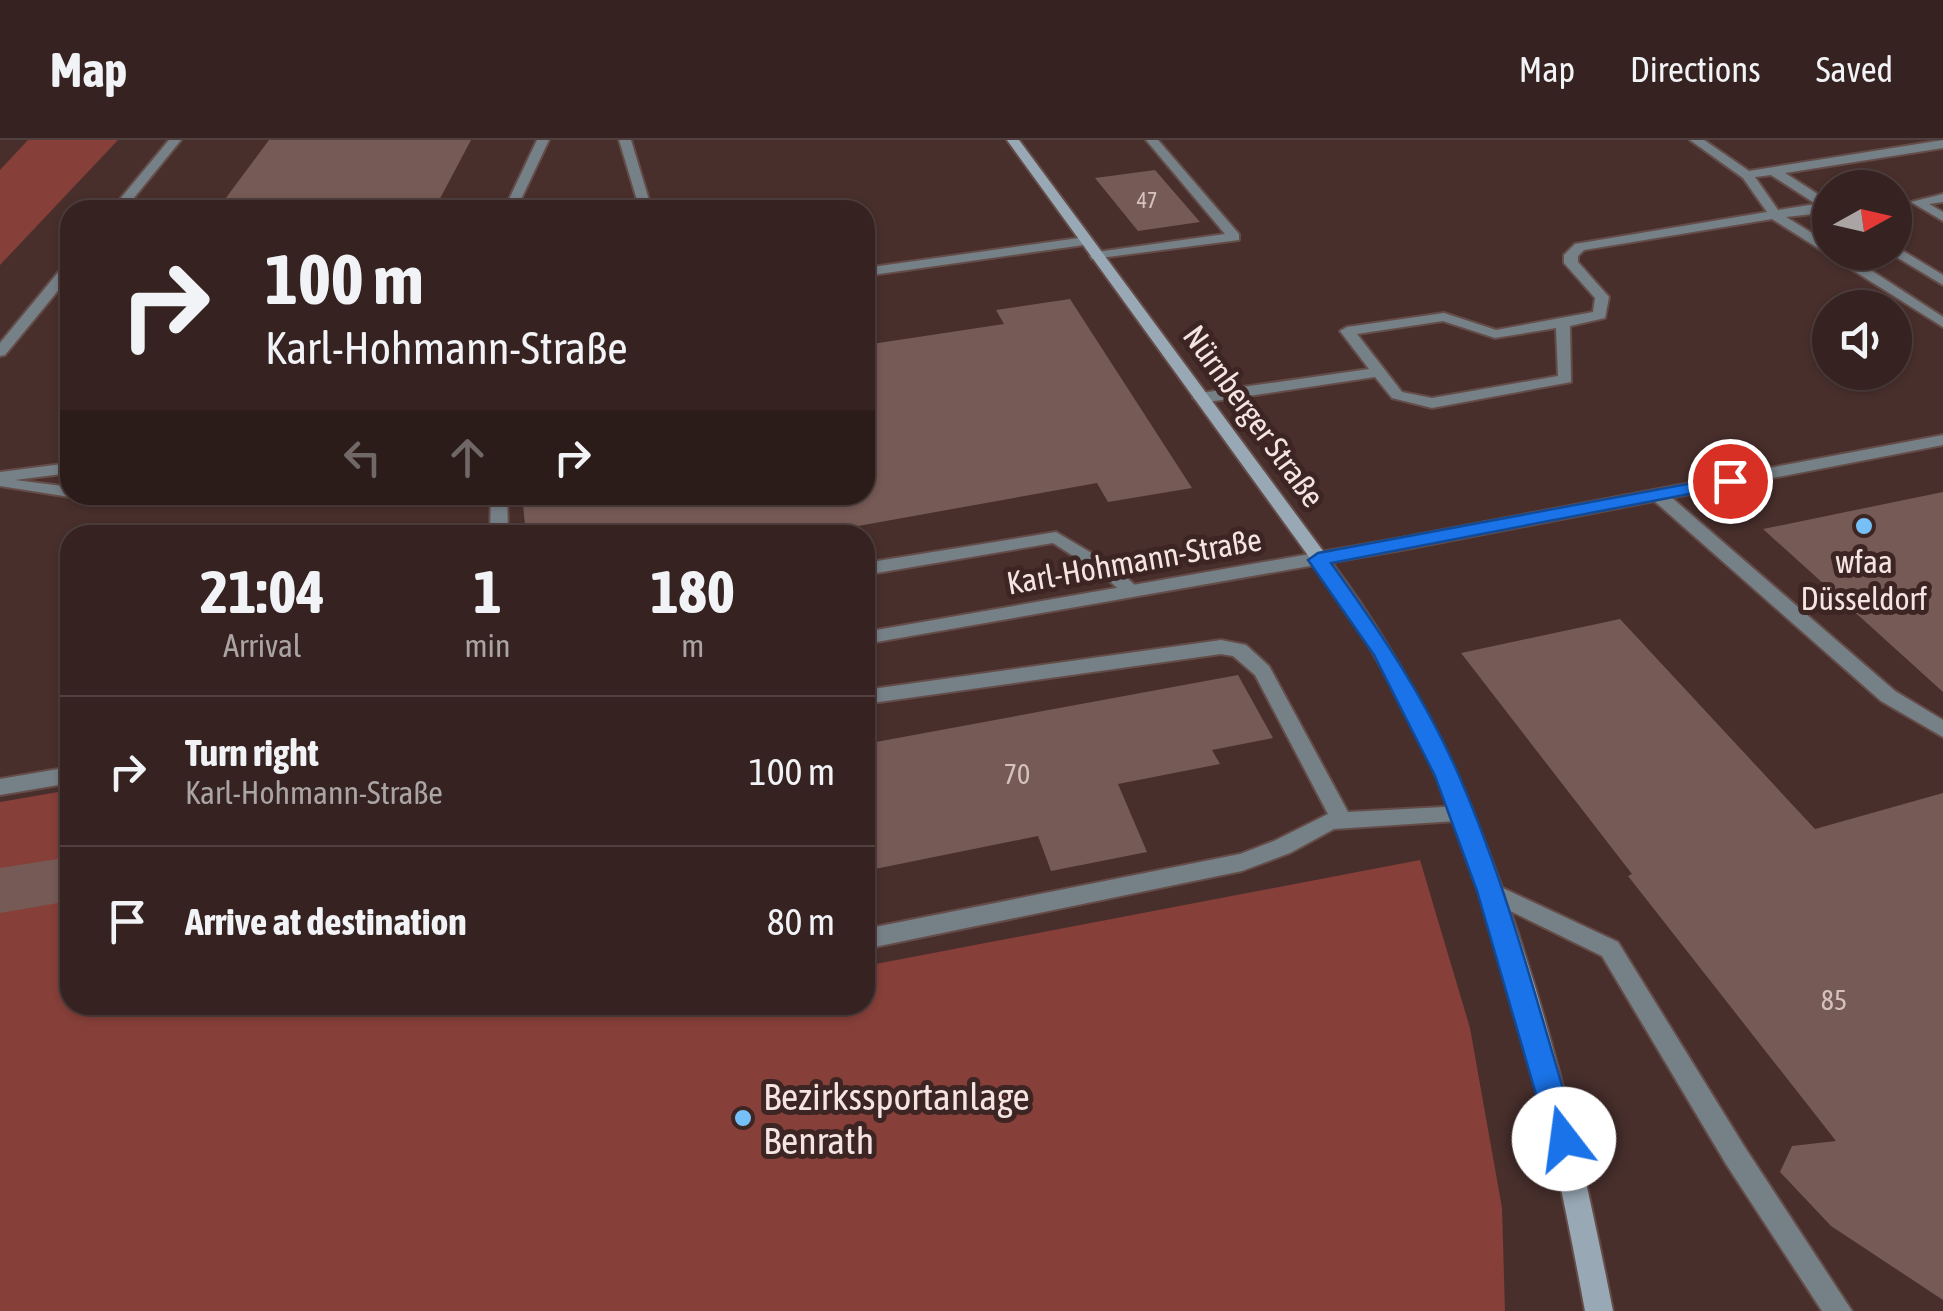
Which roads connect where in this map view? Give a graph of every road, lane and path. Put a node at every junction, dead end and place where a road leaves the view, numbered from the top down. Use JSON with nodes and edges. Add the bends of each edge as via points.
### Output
{"nodes":[{"id":1,"x":175,"y":140,"type":"edge"},
{"id":2,"x":543,"y":140,"type":"edge"},
{"id":3,"x":626,"y":140,"type":"edge"},
{"id":4,"x":1013,"y":140,"type":"edge"},
{"id":5,"x":1152,"y":140,"type":"edge"},
{"id":6,"x":1696,"y":140,"type":"edge"},
{"id":7,"x":1943,"y":144,"type":"edge"},
{"id":8,"x":1774,"y":171,"type":"junction"},
{"id":9,"x":1746,"y":175,"type":"junction"},
{"id":10,"x":1812,"y":196,"type":"edge"},
{"id":11,"x":1943,"y":198,"type":"edge"},
{"id":12,"x":126,"y":200,"type":"edge"},
{"id":13,"x":515,"y":200,"type":"edge"},
{"id":14,"x":643,"y":200,"type":"edge"},
{"id":15,"x":1812,"y":210,"type":"edge"},
{"id":16,"x":1775,"y":215,"type":"junction"},
{"id":17,"x":1943,"y":217,"type":"edge"},
{"id":18,"x":1812,"y":239,"type":"edge"},
{"id":19,"x":1086,"y":241,"type":"junction"},
{"id":20,"x":1097,"y":256,"type":"junction"},
{"id":21,"x":1912,"y":261,"type":"edge"},
{"id":22,"x":1860,"y":270,"type":"edge"},
{"id":23,"x":875,"y":271,"type":"edge"},
{"id":24,"x":60,"y":280,"type":"edge"},
{"id":25,"x":1943,"y":281,"type":"edge"},
{"id":26,"x":1562,"y":323,"type":"junction"},
{"id":27,"x":1943,"y":324,"type":"edge"},
{"id":28,"x":0,"y":352,"type":"edge"},
{"id":29,"x":1379,"y":372,"type":"junction"},
{"id":30,"x":1200,"y":398,"type":"junction"},
{"id":31,"x":1943,"y":440,"type":"edge"},
{"id":32,"x":60,"y":470,"type":"edge"},
{"id":33,"x":0,"y":480,"type":"edge"},
{"id":34,"x":60,"y":490,"type":"edge"},
{"id":35,"x":1658,"y":495,"type":"junction"},
{"id":36,"x":1318,"y":560,"type":"junction"},
{"id":37,"x":875,"y":567,"type":"edge"},
{"id":38,"x":1132,"y":592,"type":"junction"},
{"id":39,"x":875,"y":636,"type":"edge"},
{"id":40,"x":875,"y":696,"type":"edge"},
{"id":41,"x":1943,"y":730,"type":"edge"},
{"id":42,"x":60,"y":777,"type":"edge"},
{"id":43,"x":0,"y":786,"type":"edge"},
{"id":44,"x":1463,"y":814,"type":"junction"},
{"id":45,"x":1341,"y":819,"type":"junction"},
{"id":46,"x":1490,"y":891,"type":"junction"},
{"id":47,"x":875,"y":937,"type":"edge"},
{"id":48,"x":1599,"y":1311,"type":"edge"},
{"id":49,"x":1838,"y":1311,"type":"edge"}],
"edges":[{"from":1,"to":12,"type":"street"},
{"from":2,"to":13,"type":"street"},
{"from":3,"to":14,"type":"street"},
{"from":4,"to":19,"type":"street","name":"Nürnberger Straße"},
{"from":5,"to":20,"type":"street","via":[[1234,237]]},
{"from":6,"to":9,"type":"street"},
{"from":7,"to":8,"type":"street"},
{"from":8,"to":9,"type":"street"},
{"from":8,"to":10,"type":"street"},
{"from":9,"to":16,"type":"street"},
{"from":11,"to":17,"type":"street","via":[[1918,202]]},
{"from":15,"to":16,"type":"street"},
{"from":16,"to":18,"type":"street"},
{"from":16,"to":26,"type":"street","via":[[1580,247],[1571,263],[1602,298],[1600,315]]},
{"from":19,"to":20,"type":"street","name":"Nürnberger Straße"},
{"from":19,"to":23,"type":"street"},
{"from":20,"to":30,"type":"street","name":"Nürnberger Straße"},
{"from":21,"to":25,"type":"street"},
{"from":22,"to":27,"type":"street"},
{"from":24,"to":28,"type":"street"},
{"from":26,"to":29,"type":"street","via":[[1566,379],[1432,403],[1397,396]]},
{"from":26,"to":29,"type":"street","via":[[1495,334],[1444,318],[1347,331]]},
{"from":29,"to":30,"type":"street"},
{"from":30,"to":36,"type":"street","name":"Nürnberger Straße"},
{"from":31,"to":35,"type":"street","name":"Karl-Hohmann-Straße"},
{"from":32,"to":33,"type":"street"},
{"from":33,"to":34,"type":"street"},
{"from":35,"to":36,"type":"street","name":"Karl-Hohmann-Straße"},
{"from":35,"to":41,"type":"street","via":[[1888,696]]},
{"from":36,"to":38,"type":"street","name":"Karl-Hohmann-Straße"},
{"from":36,"to":44,"type":"street","name":"Nürnberger Straße","via":[[1383,652]]},
{"from":37,"to":38,"type":"street","via":[[1056,537]]},
{"from":38,"to":39,"type":"street","name":"Karl-Hohmann-Straße"},
{"from":40,"to":45,"type":"street","via":[[1221,647],[1239,650],[1262,671]]},
{"from":42,"to":43,"type":"street"},
{"from":44,"to":45,"type":"street"},
{"from":44,"to":46,"type":"street","name":"Nürnberger Straße"},
{"from":45,"to":47,"type":"street","via":[[1242,862]]},
{"from":46,"to":48,"type":"street","name":"Nürnberger Straße","via":[[1564,1139]]},
{"from":46,"to":49,"type":"street","via":[[1610,949]]}]}
